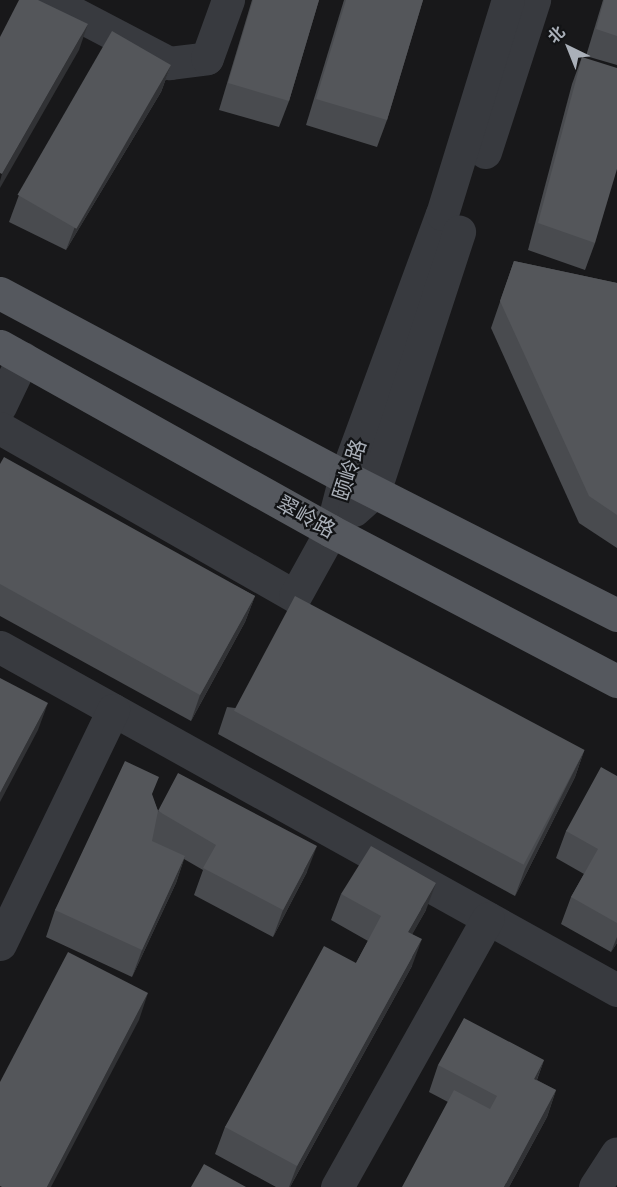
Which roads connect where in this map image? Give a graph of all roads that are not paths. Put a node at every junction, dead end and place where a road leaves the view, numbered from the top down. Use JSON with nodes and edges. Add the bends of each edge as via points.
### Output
{"nodes":[{"id":1,"x":49,"y":0,"type":"edge"},
{"id":2,"x":228,"y":0,"type":"edge"},
{"id":3,"x":508,"y":0,"type":"edge"},
{"id":4,"x":534,"y":0,"type":"edge"},
{"id":5,"x":0,"y":293,"type":"edge"},
{"id":6,"x":11,"y":352,"type":"edge"},
{"id":7,"x":0,"y":406,"type":"edge"},
{"id":8,"x":0,"y":428,"type":"edge"},
{"id":9,"x":345,"y":477,"type":"junction"},
{"id":10,"x":374,"y":492,"type":"junction"},
{"id":11,"x":331,"y":531,"type":"junction"},
{"id":12,"x":617,"y":615,"type":"edge"},
{"id":13,"x":0,"y":647,"type":"edge"},
{"id":14,"x":617,"y":681,"type":"edge"},
{"id":15,"x":113,"y":710,"type":"junction"},
{"id":16,"x":488,"y":918,"type":"junction"},
{"id":17,"x":0,"y":944,"type":"edge"},
{"id":18,"x":617,"y":990,"type":"edge"},
{"id":19,"x":617,"y":1153,"type":"edge"},
{"id":20,"x":337,"y":1187,"type":"edge"},
{"id":21,"x":595,"y":1187,"type":"edge"}],
"edges":[{"from":1,"to":2,"type":"street","via":[[169,63],[207,58]]},
{"from":3,"to":9,"type":"street","name":"颐岭路","via":[[442,214]]},
{"from":4,"to":10,"type":"street","name":"颐岭路"},
{"from":5,"to":9,"type":"main road"},
{"from":6,"to":7,"type":"street"},
{"from":6,"to":11,"type":"main road","name":"翠岭路"},
{"from":8,"to":11,"type":"street","via":[[295,596]]},
{"from":9,"to":10,"type":"main road"},
{"from":9,"to":11,"type":"street","name":"颐岭路"},
{"from":10,"to":11,"type":"street","name":"颐岭路"},
{"from":10,"to":12,"type":"main road"},
{"from":11,"to":14,"type":"main road","name":"翠岭路"},
{"from":13,"to":15,"type":"street"},
{"from":15,"to":16,"type":"street"},
{"from":15,"to":17,"type":"street"},
{"from":16,"to":18,"type":"street"},
{"from":16,"to":20,"type":"street"},
{"from":19,"to":21,"type":"street"}]}
